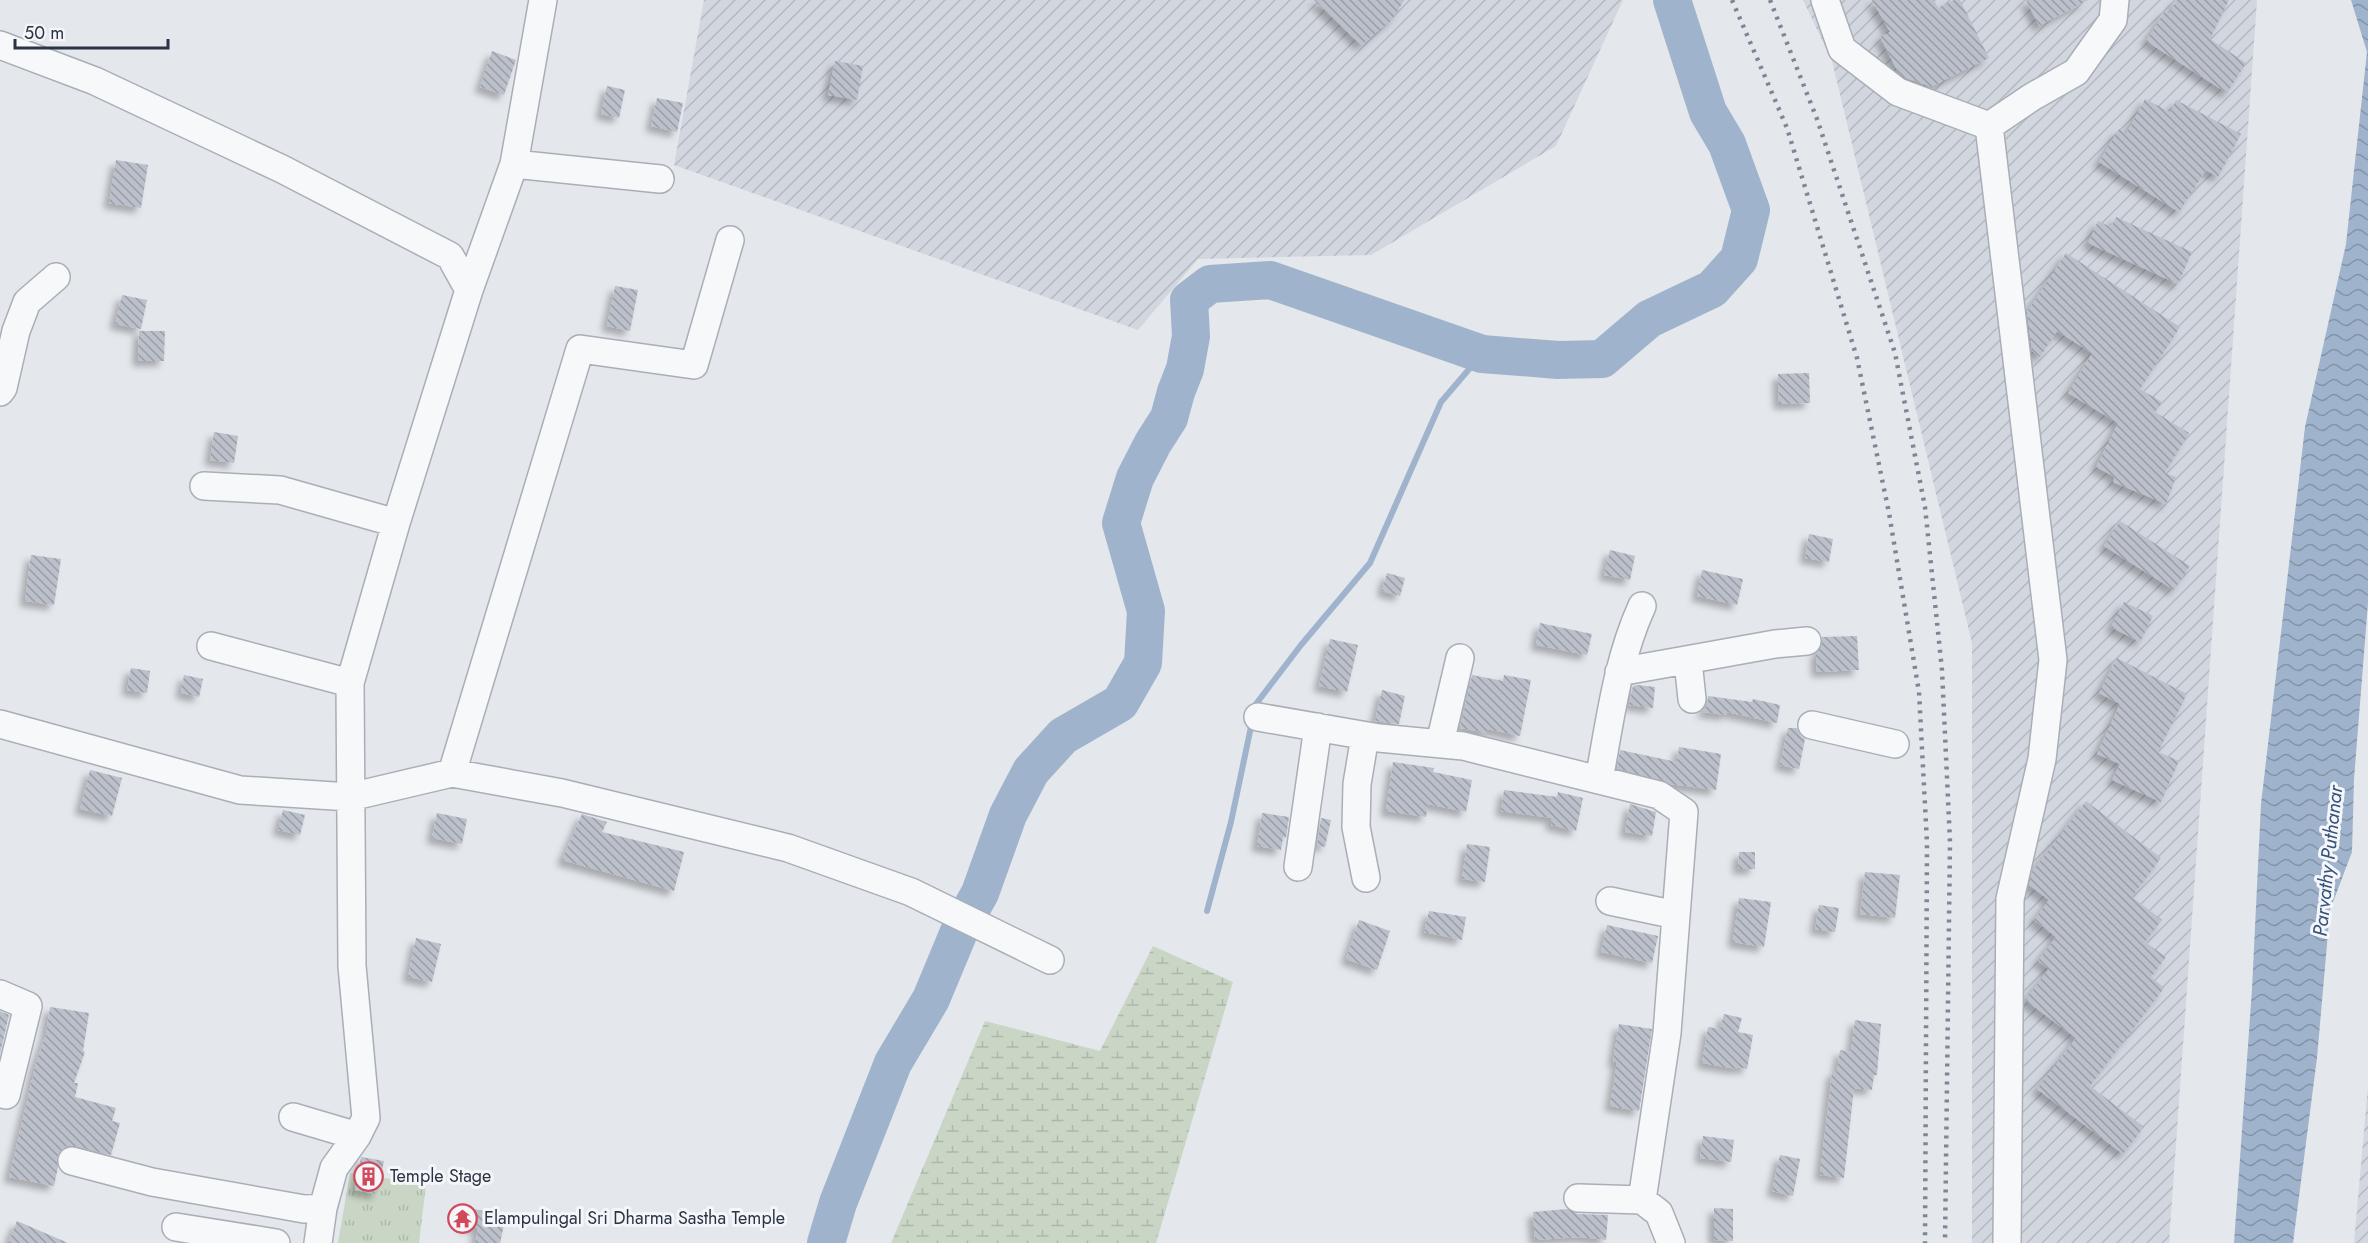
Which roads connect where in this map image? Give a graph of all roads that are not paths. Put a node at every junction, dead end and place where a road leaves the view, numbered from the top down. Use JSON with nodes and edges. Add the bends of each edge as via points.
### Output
{"nodes":[{"id":1,"x":543,"y":0,"type":"edge"},
{"id":2,"x":1825,"y":0,"type":"edge"},
{"id":3,"x":2115,"y":0,"type":"edge"},
{"id":4,"x":0,"y":45,"type":"edge"},
{"id":5,"x":1989,"y":126,"type":"junction"},
{"id":6,"x":514,"y":164,"type":"junction"},
{"id":7,"x":660,"y":179,"type":"dead end"},
{"id":8,"x":730,"y":240,"type":"dead end"},
{"id":9,"x":56,"y":277,"type":"dead end"},
{"id":10,"x":469,"y":290,"type":"junction"},
{"id":11,"x":0,"y":392,"type":"edge"},
{"id":12,"x":204,"y":486,"type":"dead end"},
{"id":13,"x":396,"y":523,"type":"junction"},
{"id":14,"x":1642,"y":606,"type":"dead end"},
{"id":15,"x":1807,"y":641,"type":"dead end"},
{"id":16,"x":211,"y":646,"type":"dead end"},
{"id":17,"x":1460,"y":658,"type":"dead end"},
{"id":18,"x":1688,"y":661,"type":"junction"},
{"id":19,"x":1619,"y":672,"type":"junction"},
{"id":20,"x":350,"y":683,"type":"junction"},
{"id":21,"x":1692,"y":699,"type":"dead end"},
{"id":22,"x":1258,"y":717,"type":"dead end"},
{"id":23,"x":0,"y":724,"type":"edge"},
{"id":24,"x":1812,"y":725,"type":"dead end"},
{"id":25,"x":1318,"y":727,"type":"junction"},
{"id":26,"x":1365,"y":736,"type":"junction"},
{"id":27,"x":1440,"y":743,"type":"junction"},
{"id":28,"x":1895,"y":744,"type":"dead end"},
{"id":29,"x":453,"y":772,"type":"junction"},
{"id":30,"x":1599,"y":780,"type":"junction"},
{"id":31,"x":350,"y":797,"type":"junction"},
{"id":32,"x":1298,"y":867,"type":"dead end"},
{"id":33,"x":1366,"y":878,"type":"dead end"},
{"id":34,"x":1610,"y":902,"type":"dead end"},
{"id":35,"x":1676,"y":915,"type":"junction"},
{"id":36,"x":1050,"y":960,"type":"dead end"},
{"id":37,"x":0,"y":994,"type":"edge"},
{"id":38,"x":0,"y":1093,"type":"edge"},
{"id":39,"x":293,"y":1117,"type":"dead end"},
{"id":40,"x":357,"y":1137,"type":"junction"},
{"id":41,"x":72,"y":1161,"type":"dead end"},
{"id":42,"x":1578,"y":1198,"type":"dead end"},
{"id":43,"x":1642,"y":1200,"type":"junction"},
{"id":44,"x":323,"y":1208,"type":"junction"},
{"id":45,"x":176,"y":1227,"type":"dead end"},
{"id":46,"x":276,"y":1243,"type":"edge"},
{"id":47,"x":318,"y":1243,"type":"edge"},
{"id":48,"x":1671,"y":1243,"type":"edge"},
{"id":49,"x":2007,"y":1243,"type":"edge"}],
"edges":[{"from":1,"to":6,"type":"street"},
{"from":2,"to":5,"type":"street","via":[[1842,49],[1898,92]]},
{"from":3,"to":5,"type":"street","via":[[2113,20],[2076,72]]},
{"from":4,"to":10,"type":"street","via":[[116,91],[282,169],[450,256]]},
{"from":5,"to":49,"type":"street","via":[[2053,660],[2042,759],[2010,899]]},
{"from":6,"to":7,"type":"street"},
{"from":6,"to":10,"type":"street"},
{"from":8,"to":29,"type":"street","via":[[694,365],[580,350]]},
{"from":9,"to":11,"type":"street","via":[[27,302]]},
{"from":10,"to":13,"type":"street"},
{"from":12,"to":13,"type":"street","via":[[280,490]]},
{"from":13,"to":20,"type":"street"},
{"from":14,"to":19,"type":"street"},
{"from":15,"to":18,"type":"street"},
{"from":16,"to":20,"type":"street"},
{"from":17,"to":27,"type":"street"},
{"from":18,"to":19,"type":"street"},
{"from":18,"to":21,"type":"street"},
{"from":19,"to":30,"type":"street"},
{"from":20,"to":31,"type":"street"},
{"from":22,"to":25,"type":"street"},
{"from":23,"to":31,"type":"street","via":[[240,790]]},
{"from":24,"to":28,"type":"street"},
{"from":25,"to":26,"type":"street"},
{"from":25,"to":32,"type":"street"},
{"from":26,"to":27,"type":"street"},
{"from":26,"to":33,"type":"street","via":[[1357,784],[1356,827]]},
{"from":27,"to":30,"type":"street"},
{"from":29,"to":31,"type":"street"},
{"from":29,"to":36,"type":"street","via":[[562,793],[788,848],[911,892]]},
{"from":30,"to":35,"type":"street","via":[[1659,795],[1684,812]]},
{"from":31,"to":40,"type":"street","via":[[352,966],[366,1118]]},
{"from":34,"to":35,"type":"street"},
{"from":35,"to":43,"type":"street","via":[[1666,1033]]},
{"from":37,"to":38,"type":"street","via":[[28,1006],[6,1095]]},
{"from":39,"to":40,"type":"street"},
{"from":40,"to":44,"type":"street","via":[[334,1168]]},
{"from":41,"to":44,"type":"street","via":[[152,1182],[304,1209]]},
{"from":42,"to":43,"type":"street"},
{"from":43,"to":48,"type":"street","via":[[1659,1213]]},
{"from":44,"to":47,"type":"street"},
{"from":45,"to":46,"type":"street"}]}
